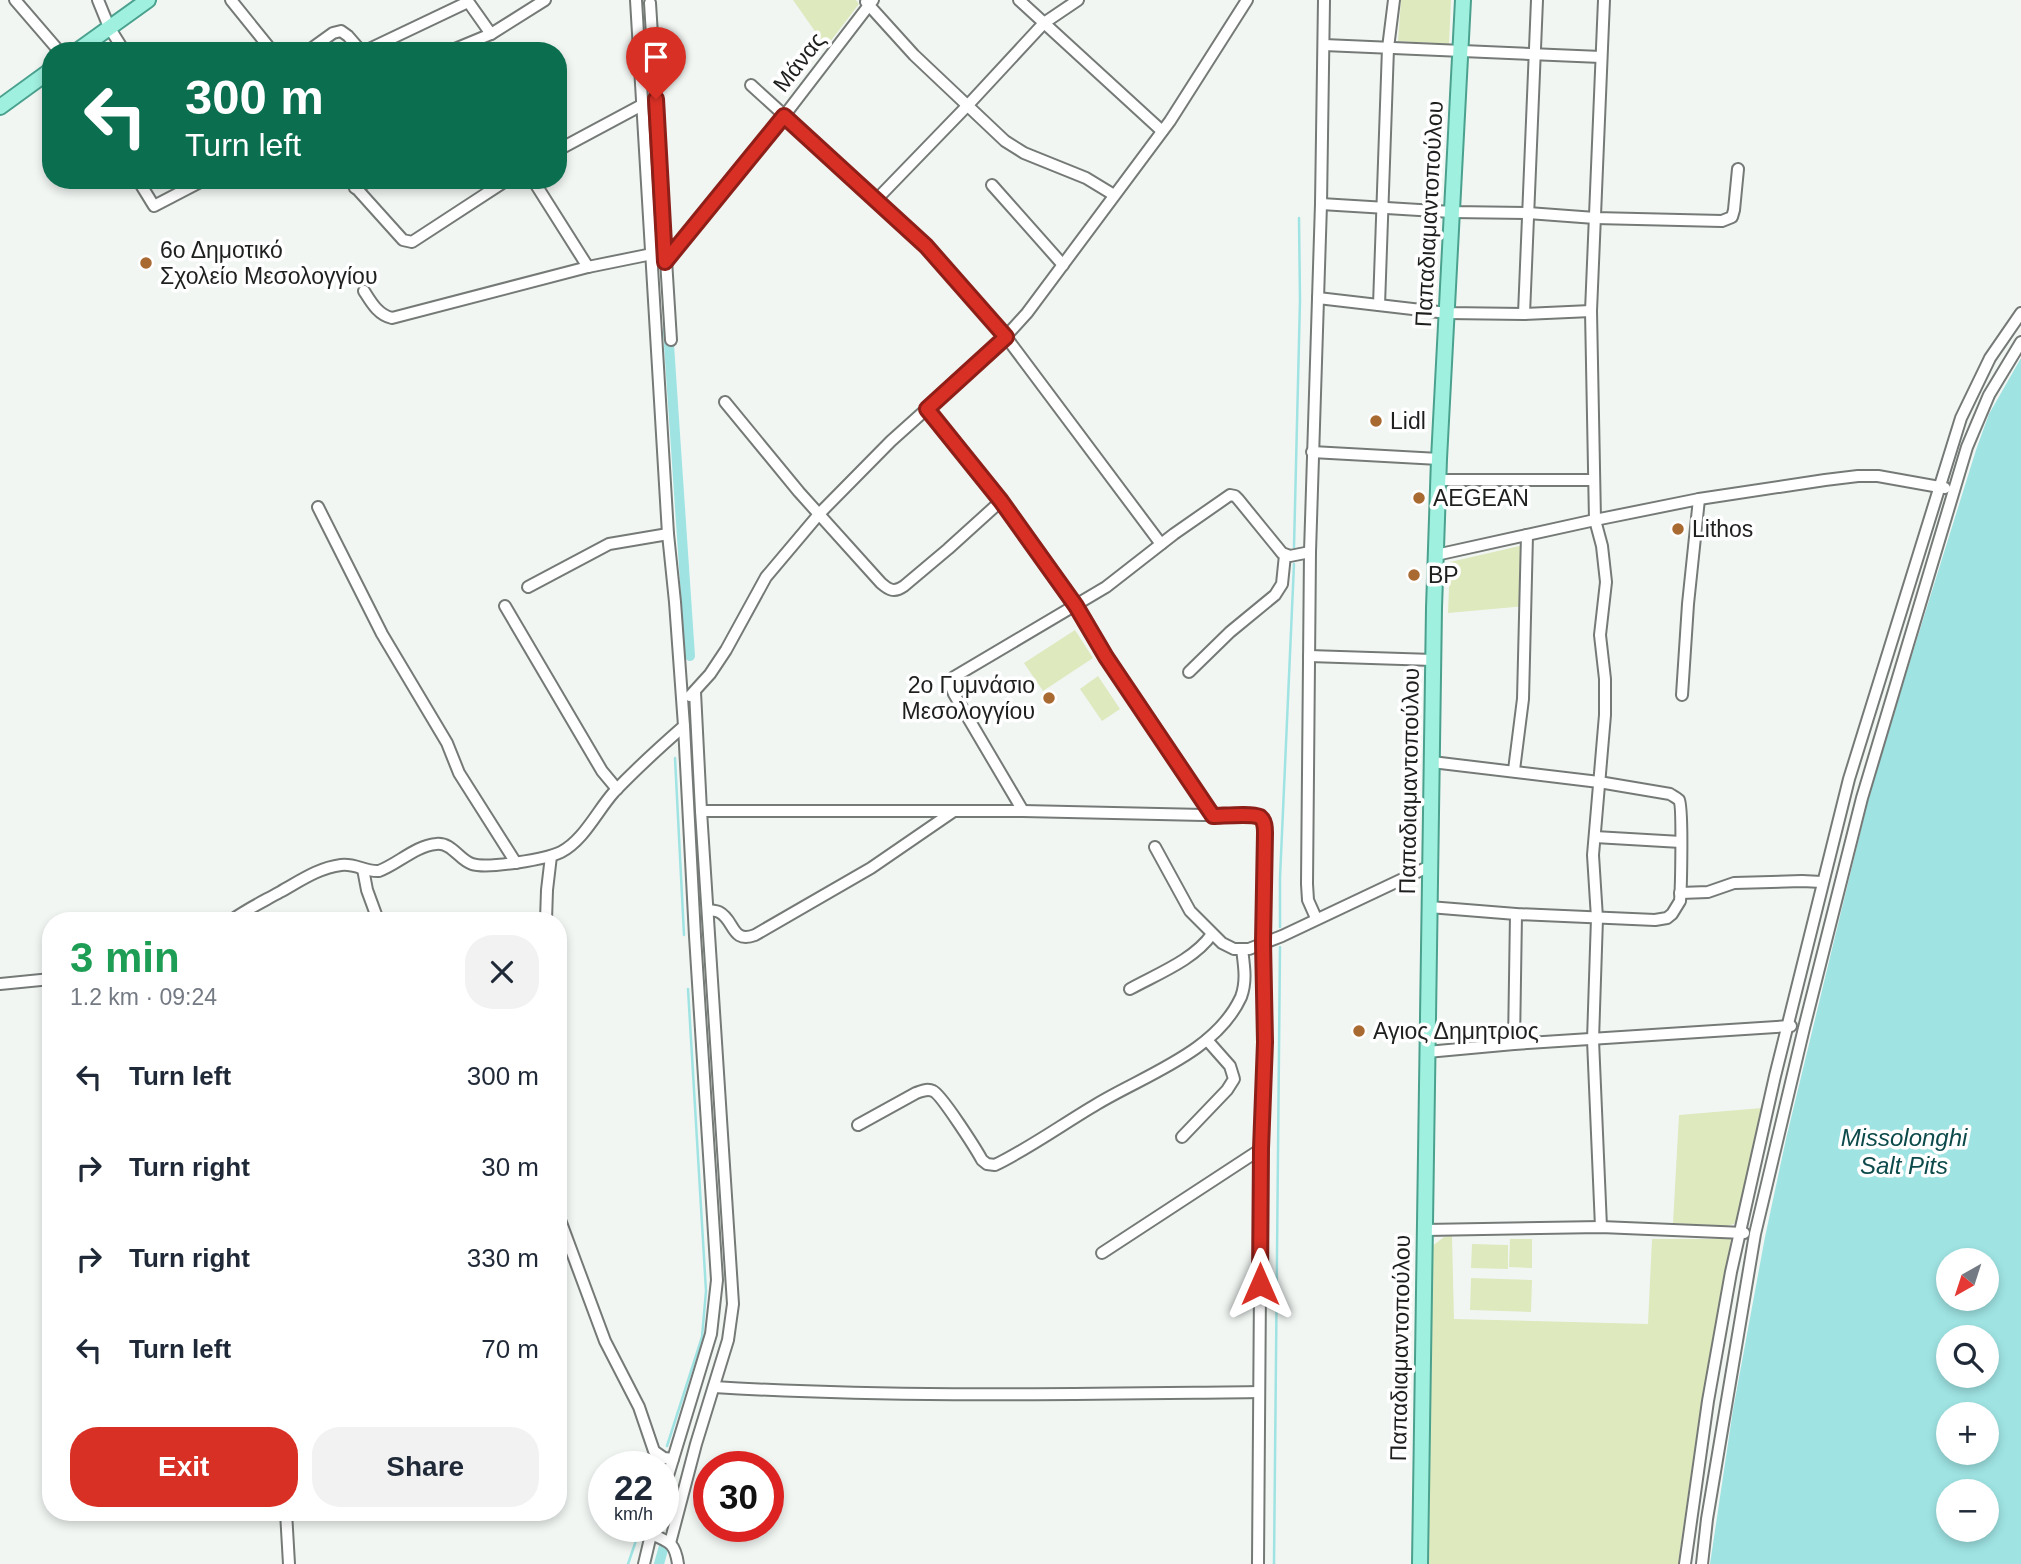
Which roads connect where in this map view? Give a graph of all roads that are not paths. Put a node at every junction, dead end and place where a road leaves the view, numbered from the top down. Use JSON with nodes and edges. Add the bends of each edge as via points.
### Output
{"nodes":[{"id":1,"x":15,"y":0,"type":"edge"},
{"id":2,"x":98,"y":0,"type":"edge"},
{"id":3,"x":148,"y":0,"type":"edge"},
{"id":4,"x":232,"y":0,"type":"edge"},
{"id":5,"x":545,"y":0,"type":"edge"},
{"id":6,"x":636,"y":0,"type":"edge"},
{"id":7,"x":1020,"y":0,"type":"edge"},
{"id":8,"x":1078,"y":0,"type":"edge"},
{"id":9,"x":1247,"y":0,"type":"edge"},
{"id":10,"x":1324,"y":0,"type":"edge"},
{"id":11,"x":1395,"y":0,"type":"edge"},
{"id":12,"x":1463,"y":0,"type":"edge"},
{"id":13,"x":1536,"y":0,"type":"edge"},
{"id":14,"x":1604,"y":0,"type":"edge"},
{"id":15,"x":468,"y":1,"type":"edge"},
{"id":16,"x":653,"y":1,"type":"edge"},
{"id":17,"x":869,"y":2,"type":"edge"},
{"id":18,"x":1044,"y":23,"type":"junction"},
{"id":19,"x":109,"y":27,"type":"junction"},
{"id":20,"x":491,"y":34,"type":"junction"},
{"id":21,"x":51,"y":42,"type":"edge"},
{"id":22,"x":89,"y":42,"type":"edge"},
{"id":23,"x":118,"y":42,"type":"edge"},
{"id":24,"x":265,"y":42,"type":"edge"},
{"id":25,"x":320,"y":42,"type":"edge"},
{"id":26,"x":354,"y":42,"type":"edge"},
{"id":27,"x":382,"y":42,"type":"edge"},
{"id":28,"x":473,"y":42,"type":"edge"},
{"id":29,"x":1324,"y":45,"type":"junction"},
{"id":30,"x":1388,"y":48,"type":"junction"},
{"id":31,"x":1460,"y":52,"type":"junction"},
{"id":32,"x":1534,"y":54,"type":"junction"},
{"id":33,"x":1601,"y":57,"type":"junction"},
{"id":34,"x":42,"y":77,"type":"edge"},
{"id":35,"x":751,"y":85,"type":"dead end"},
{"id":36,"x":642,"y":105,"type":"junction"},
{"id":37,"x":968,"y":106,"type":"junction"},
{"id":38,"x":0,"y":107,"type":"edge"},
{"id":39,"x":784,"y":116,"type":"junction"},
{"id":40,"x":1162,"y":131,"type":"junction"},
{"id":41,"x":567,"y":145,"type":"edge"},
{"id":42,"x":1738,"y":169,"type":"dead end"},
{"id":43,"x":992,"y":185,"type":"dead end"},
{"id":44,"x":144,"y":189,"type":"edge"},
{"id":45,"x":187,"y":189,"type":"edge"},
{"id":46,"x":357,"y":189,"type":"edge"},
{"id":47,"x":493,"y":189,"type":"edge"},
{"id":48,"x":539,"y":189,"type":"edge"},
{"id":49,"x":1114,"y":195,"type":"junction"},
{"id":50,"x":876,"y":200,"type":"junction"},
{"id":51,"x":1321,"y":204,"type":"junction"},
{"id":52,"x":1383,"y":207,"type":"junction"},
{"id":53,"x":1452,"y":212,"type":"junction"},
{"id":54,"x":1528,"y":213,"type":"junction"},
{"id":55,"x":1595,"y":218,"type":"junction"},
{"id":56,"x":652,"y":254,"type":"junction"},
{"id":57,"x":665,"y":262,"type":"junction"},
{"id":58,"x":1063,"y":265,"type":"junction"},
{"id":59,"x":588,"y":267,"type":"junction"},
{"id":60,"x":365,"y":291,"type":"dead end"},
{"id":61,"x":1318,"y":298,"type":"junction"},
{"id":62,"x":1379,"y":305,"type":"junction"},
{"id":63,"x":1591,"y":311,"type":"junction"},
{"id":64,"x":1447,"y":313,"type":"junction"},
{"id":65,"x":2021,"y":313,"type":"edge"},
{"id":66,"x":1524,"y":314,"type":"junction"},
{"id":67,"x":1006,"y":337,"type":"junction"},
{"id":68,"x":671,"y":340,"type":"dead end"},
{"id":69,"x":2021,"y":342,"type":"edge"},
{"id":70,"x":725,"y":402,"type":"dead end"},
{"id":71,"x":927,"y":409,"type":"junction"},
{"id":72,"x":1312,"y":452,"type":"junction"},
{"id":73,"x":1438,"y":459,"type":"junction"},
{"id":74,"x":1438,"y":480,"type":"junction"},
{"id":75,"x":1592,"y":480,"type":"junction"},
{"id":76,"x":1939,"y":485,"type":"junction"},
{"id":77,"x":1954,"y":491,"type":"junction"},
{"id":78,"x":1699,"y":499,"type":"junction"},
{"id":79,"x":1001,"y":501,"type":"junction"},
{"id":80,"x":318,"y":507,"type":"dead end"},
{"id":81,"x":820,"y":513,"type":"junction"},
{"id":82,"x":1595,"y":520,"type":"junction"},
{"id":83,"x":668,"y":534,"type":"junction"},
{"id":84,"x":1527,"y":535,"type":"junction"},
{"id":85,"x":1161,"y":544,"type":"junction"},
{"id":86,"x":1310,"y":552,"type":"junction"},
{"id":87,"x":1285,"y":555,"type":"junction"},
{"id":88,"x":1436,"y":555,"type":"junction"},
{"id":89,"x":528,"y":587,"type":"dead end"},
{"id":90,"x":505,"y":606,"type":"dead end"},
{"id":91,"x":1076,"y":606,"type":"junction"},
{"id":92,"x":1309,"y":656,"type":"junction"},
{"id":93,"x":1433,"y":660,"type":"junction"},
{"id":94,"x":1189,"y":672,"type":"dead end"},
{"id":95,"x":695,"y":692,"type":"junction"},
{"id":96,"x":1682,"y":695,"type":"dead end"},
{"id":97,"x":682,"y":702,"type":"junction"},
{"id":98,"x":684,"y":726,"type":"junction"},
{"id":99,"x":1432,"y":762,"type":"junction"},
{"id":100,"x":1514,"y":770,"type":"junction"},
{"id":101,"x":1600,"y":782,"type":"junction"},
{"id":102,"x":617,"y":789,"type":"junction"},
{"id":103,"x":701,"y":811,"type":"junction"},
{"id":104,"x":954,"y":811,"type":"junction"},
{"id":105,"x":1023,"y":811,"type":"junction"},
{"id":106,"x":1213,"y":816,"type":"junction"},
{"id":107,"x":1595,"y":837,"type":"junction"},
{"id":108,"x":1681,"y":842,"type":"junction"},
{"id":109,"x":1155,"y":847,"type":"dead end"},
{"id":110,"x":551,"y":856,"type":"junction"},
{"id":111,"x":516,"y":863,"type":"junction"},
{"id":112,"x":1430,"y":866,"type":"junction"},
{"id":113,"x":363,"y":869,"type":"junction"},
{"id":114,"x":1822,"y":883,"type":"junction"},
{"id":115,"x":1680,"y":893,"type":"junction"},
{"id":116,"x":1429,"y":907,"type":"junction"},
{"id":117,"x":708,"y":910,"type":"junction"},
{"id":118,"x":245,"y":912,"type":"edge"},
{"id":119,"x":376,"y":912,"type":"edge"},
{"id":120,"x":546,"y":912,"type":"edge"},
{"id":121,"x":1516,"y":914,"type":"junction"},
{"id":122,"x":1316,"y":918,"type":"junction"},
{"id":123,"x":1597,"y":918,"type":"junction"},
{"id":124,"x":1212,"y":934,"type":"junction"},
{"id":125,"x":1263,"y":942,"type":"junction"},
{"id":126,"x":1242,"y":949,"type":"junction"},
{"id":127,"x":42,"y":980,"type":"edge"},
{"id":128,"x":0,"y":984,"type":"edge"},
{"id":129,"x":1130,"y":989,"type":"dead end"},
{"id":130,"x":1787,"y":1025,"type":"junction"},
{"id":131,"x":1804,"y":1028,"type":"junction"},
{"id":132,"x":1207,"y":1040,"type":"junction"},
{"id":133,"x":1593,"y":1040,"type":"junction"},
{"id":134,"x":1514,"y":1044,"type":"junction"},
{"id":135,"x":1427,"y":1052,"type":"junction"},
{"id":136,"x":858,"y":1125,"type":"dead end"},
{"id":137,"x":1182,"y":1137,"type":"dead end"},
{"id":138,"x":1261,"y":1149,"type":"junction"},
{"id":139,"x":1601,"y":1227,"type":"junction"},
{"id":140,"x":1425,"y":1230,"type":"junction"},
{"id":141,"x":1740,"y":1233,"type":"junction"},
{"id":142,"x":1755,"y":1234,"type":"junction"},
{"id":143,"x":567,"y":1239,"type":"edge"},
{"id":144,"x":1102,"y":1254,"type":"dead end"},
{"id":145,"x":714,"y":1387,"type":"junction"},
{"id":146,"x":1259,"y":1392,"type":"junction"},
{"id":147,"x":654,"y":1451,"type":"edge"},
{"id":148,"x":675,"y":1451,"type":"edge"},
{"id":149,"x":287,"y":1521,"type":"edge"},
{"id":150,"x":649,"y":1542,"type":"edge"},
{"id":151,"x":670,"y":1543,"type":"joint"},
{"id":152,"x":289,"y":1564,"type":"edge"},
{"id":153,"x":644,"y":1564,"type":"edge"},
{"id":154,"x":678,"y":1564,"type":"edge"},
{"id":155,"x":1258,"y":1564,"type":"edge"},
{"id":156,"x":1420,"y":1564,"type":"edge"},
{"id":157,"x":1685,"y":1564,"type":"edge"},
{"id":158,"x":1702,"y":1564,"type":"edge"}],
"edges":[{"from":1,"to":21,"type":"street"},
{"from":2,"to":19,"type":"street"},
{"from":3,"to":19,"type":"main road"},
{"from":4,"to":24,"type":"street"},
{"from":5,"to":20,"type":"street"},
{"from":6,"to":36,"type":"street"},
{"from":7,"to":18,"type":"street"},
{"from":8,"to":18,"type":"street"},
{"from":9,"to":40,"type":"street"},
{"from":10,"to":29,"type":"street"},
{"from":11,"to":30,"type":"street"},
{"from":12,"to":31,"type":"main road","name":"Παπαδιαμαντοπούλου"},
{"from":13,"to":32,"type":"street"},
{"from":14,"to":33,"type":"street"},
{"from":15,"to":20,"type":"street"},
{"from":15,"to":27,"type":"street"},
{"from":16,"to":57,"type":"street"},
{"from":17,"to":37,"type":"street","via":[[914,55]]},
{"from":17,"to":39,"type":"street","name":"Μάνας"},
{"from":18,"to":37,"type":"street"},
{"from":18,"to":40,"type":"street"},
{"from":19,"to":22,"type":"main road"},
{"from":19,"to":23,"type":"street"},
{"from":20,"to":28,"type":"street"},
{"from":25,"to":26,"type":"street","via":[[341,31]]},
{"from":29,"to":30,"type":"street"},
{"from":29,"to":51,"type":"street"},
{"from":30,"to":31,"type":"street"},
{"from":30,"to":52,"type":"street"},
{"from":31,"to":32,"type":"street"},
{"from":31,"to":53,"type":"main road","name":"Παπαδιαμαντοπούλου"},
{"from":32,"to":33,"type":"street"},
{"from":32,"to":54,"type":"street"},
{"from":33,"to":55,"type":"street"},
{"from":34,"to":38,"type":"main road"},
{"from":35,"to":39,"type":"street"},
{"from":36,"to":41,"type":"street"},
{"from":36,"to":56,"type":"street"},
{"from":37,"to":49,"type":"street","via":[[1013,148]]},
{"from":37,"to":50,"type":"street"},
{"from":39,"to":50,"type":"street"},
{"from":39,"to":57,"type":"street","name":"Μάνας"},
{"from":40,"to":49,"type":"street"},
{"from":42,"to":55,"type":"street","via":[[1734,210],[1727,220]]},
{"from":43,"to":58,"type":"street"},
{"from":44,"to":45,"type":"street","via":[[154,206]]},
{"from":46,"to":47,"type":"street","via":[[403,240],[412,242]]},
{"from":48,"to":59,"type":"street"},
{"from":49,"to":58,"type":"street"},
{"from":50,"to":67,"type":"street","via":[[926,246]]},
{"from":51,"to":52,"type":"street"},
{"from":51,"to":61,"type":"street"},
{"from":52,"to":53,"type":"street"},
{"from":52,"to":62,"type":"street"},
{"from":53,"to":54,"type":"street"},
{"from":53,"to":64,"type":"main road","name":"Παπαδιαμαντοπούλου"},
{"from":54,"to":55,"type":"street"},
{"from":54,"to":66,"type":"street"},
{"from":55,"to":63,"type":"street"},
{"from":56,"to":59,"type":"street"},
{"from":56,"to":83,"type":"street"},
{"from":57,"to":68,"type":"street"},
{"from":58,"to":67,"type":"street"},
{"from":59,"to":60,"type":"street","via":[[392,317],[379,311]]},
{"from":61,"to":62,"type":"street"},
{"from":61,"to":72,"type":"street"},
{"from":62,"to":64,"type":"street"},
{"from":63,"to":66,"type":"street"},
{"from":63,"to":75,"type":"street"},
{"from":64,"to":66,"type":"street"},
{"from":64,"to":73,"type":"main road","name":"Παπαδιαμαντοπούλου"},
{"from":65,"to":76,"type":"street","via":[[1971,393]]},
{"from":67,"to":71,"type":"street"},
{"from":67,"to":85,"type":"street"},
{"from":69,"to":77,"type":"street","via":[[1982,408]]},
{"from":70,"to":81,"type":"street"},
{"from":71,"to":79,"type":"street"},
{"from":71,"to":81,"type":"street"},
{"from":72,"to":73,"type":"street"},
{"from":72,"to":86,"type":"street"},
{"from":73,"to":74,"type":"main road","name":"Παπαδιαμαντοπούλου"},
{"from":74,"to":75,"type":"street"},
{"from":74,"to":88,"type":"main road","name":"Παπαδιαμαντοπούλου"},
{"from":75,"to":82,"type":"street"},
{"from":76,"to":77,"type":"street"},
{"from":76,"to":78,"type":"street","via":[[1858,476]]},
{"from":76,"to":114,"type":"street","via":[[1861,737]]},
{"from":77,"to":131,"type":"street","via":[[1865,786]]},
{"from":78,"to":82,"type":"street"},
{"from":78,"to":96,"type":"street"},
{"from":79,"to":81,"type":"street","via":[[896,591],[881,583]]},
{"from":79,"to":91,"type":"street"},
{"from":80,"to":111,"type":"street","via":[[382,634],[447,743],[459,774]]},
{"from":81,"to":95,"type":"street","via":[[766,577],[726,650]]},
{"from":82,"to":84,"type":"street"},
{"from":82,"to":101,"type":"street","via":[[1606,582],[1600,635],[1605,686]]},
{"from":83,"to":89,"type":"street","via":[[609,544]]},
{"from":83,"to":97,"type":"street"},
{"from":84,"to":88,"type":"street"},
{"from":84,"to":100,"type":"street","via":[[1523,699]]},
{"from":85,"to":87,"type":"street","via":[[1231,495]]},
{"from":85,"to":91,"type":"street"},
{"from":86,"to":87,"type":"street"},
{"from":86,"to":92,"type":"street"},
{"from":87,"to":94,"type":"street","via":[[1278,592]]},
{"from":88,"to":93,"type":"main road","name":"Παπαδιαμαντοπούλου"},
{"from":90,"to":102,"type":"street"},
{"from":91,"to":105,"type":"street","via":[[960,673],[950,684]]},
{"from":91,"to":106,"type":"street"},
{"from":92,"to":93,"type":"street"},
{"from":92,"to":122,"type":"street","via":[[1307,884]]},
{"from":93,"to":99,"type":"main road","name":"Παπαδιαμαντοπούλου"},
{"from":95,"to":97,"type":"street"},
{"from":95,"to":103,"type":"street"},
{"from":97,"to":98,"type":"street"},
{"from":98,"to":102,"type":"street"},
{"from":98,"to":148,"type":"street","via":[[717,1280],[711,1334]]},
{"from":99,"to":100,"type":"street"},
{"from":99,"to":112,"type":"main road","name":"Παπαδιαμαντοπούλου"},
{"from":100,"to":101,"type":"street"},
{"from":101,"to":107,"type":"street"},
{"from":101,"to":108,"type":"street","via":[[1676,797],[1681,803]]},
{"from":102,"to":110,"type":"street","via":[[577,838]]},
{"from":103,"to":104,"type":"street"},
{"from":103,"to":117,"type":"street"},
{"from":104,"to":105,"type":"street"},
{"from":104,"to":117,"type":"street","via":[[871,868],[755,935],[739,936],[722,914]]},
{"from":105,"to":106,"type":"street"},
{"from":106,"to":125,"type":"street","via":[[1253,816],[1263,822]]},
{"from":107,"to":108,"type":"street"},
{"from":107,"to":123,"type":"street"},
{"from":108,"to":115,"type":"street"},
{"from":109,"to":124,"type":"street","via":[[1186,906]]},
{"from":110,"to":111,"type":"street"},
{"from":110,"to":120,"type":"street"},
{"from":111,"to":113,"type":"street","via":[[476,865],[438,843],[382,870]]},
{"from":112,"to":116,"type":"main road","name":"Παπαδιαμαντοπούλου"},
{"from":112,"to":122,"type":"street"},
{"from":113,"to":118,"type":"street","via":[[343,864],[317,872]]},
{"from":113,"to":119,"type":"street"},
{"from":114,"to":115,"type":"street","via":[[1734,883],[1708,892]]},
{"from":114,"to":130,"type":"street"},
{"from":115,"to":123,"type":"street","via":[[1678,906],[1667,918]]},
{"from":116,"to":121,"type":"street"},
{"from":116,"to":135,"type":"main road","name":"Παπαδιαμαντοπούλου"},
{"from":117,"to":145,"type":"street","via":[[733,1286],[730,1328]]},
{"from":121,"to":123,"type":"street"},
{"from":121,"to":134,"type":"street"},
{"from":122,"to":125,"type":"street"},
{"from":123,"to":133,"type":"street"},
{"from":124,"to":126,"type":"street","via":[[1230,948]]},
{"from":124,"to":129,"type":"street","via":[[1180,961]]},
{"from":125,"to":126,"type":"street"},
{"from":125,"to":138,"type":"street"},
{"from":126,"to":132,"type":"street","via":[[1242,993]]},
{"from":127,"to":128,"type":"street"},
{"from":130,"to":131,"type":"street"},
{"from":130,"to":133,"type":"street"},
{"from":130,"to":141,"type":"street"},
{"from":131,"to":142,"type":"street"},
{"from":132,"to":136,"type":"street","via":[[995,1165],[982,1160],[933,1091],[916,1093]]},
{"from":132,"to":137,"type":"street","via":[[1230,1066],[1234,1079]]},
{"from":133,"to":134,"type":"street"},
{"from":133,"to":139,"type":"street"},
{"from":134,"to":135,"type":"street"},
{"from":135,"to":140,"type":"main road","name":"Παπαδιαμαντοπούλου"},
{"from":138,"to":144,"type":"street"},
{"from":138,"to":146,"type":"street"},
{"from":139,"to":140,"type":"street"},
{"from":139,"to":141,"type":"street"},
{"from":140,"to":156,"type":"main road","name":"Παπαδιαμαντοπούλου"},
{"from":141,"to":142,"type":"street"},
{"from":141,"to":157,"type":"street","via":[[1714,1362]]},
{"from":142,"to":158,"type":"street"},
{"from":143,"to":147,"type":"street","via":[[605,1341],[639,1407]]},
{"from":145,"to":146,"type":"street","via":[[989,1394]]},
{"from":145,"to":151,"type":"street"},
{"from":146,"to":155,"type":"street"},
{"from":149,"to":152,"type":"street"},
{"from":150,"to":153,"type":"street"},
{"from":151,"to":154,"type":"street"}]}
